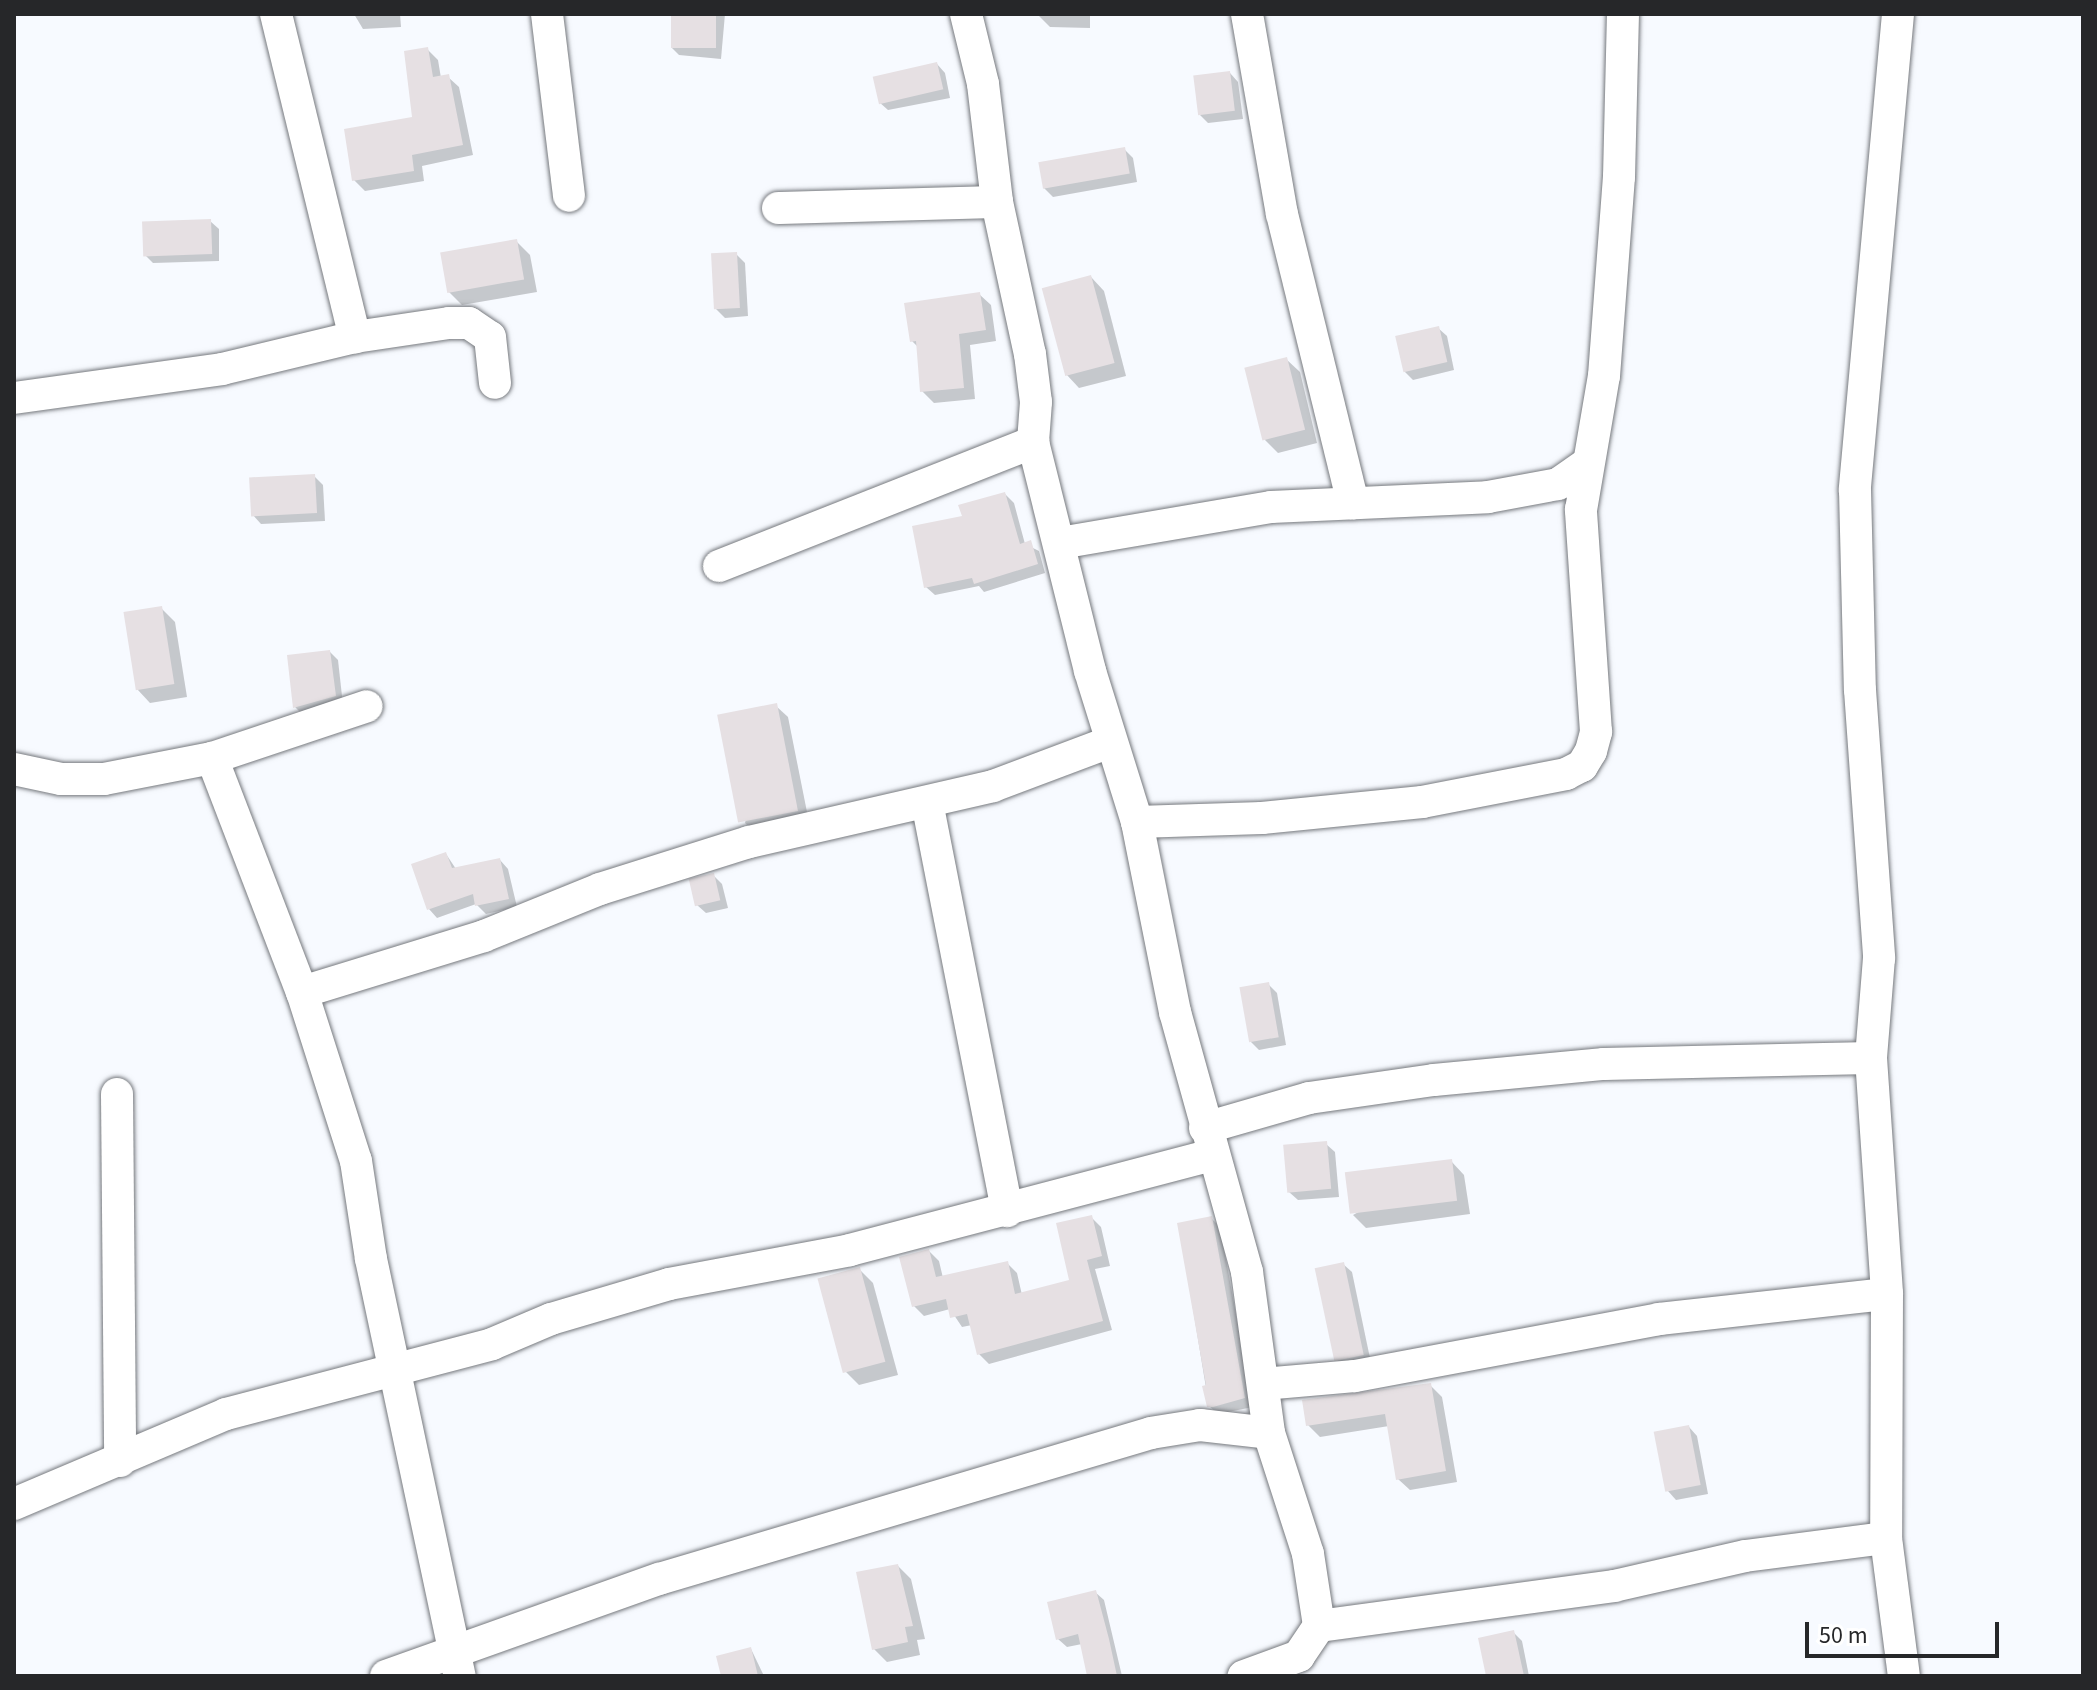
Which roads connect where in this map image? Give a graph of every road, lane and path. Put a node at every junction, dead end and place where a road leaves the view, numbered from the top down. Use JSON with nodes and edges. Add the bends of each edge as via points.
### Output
{"nodes":[{"id":1,"x":276,"y":14,"type":"edge"},
{"id":2,"x":547,"y":14,"type":"edge"},
{"id":3,"x":966,"y":14,"type":"edge"},
{"id":4,"x":1247,"y":14,"type":"edge"},
{"id":5,"x":1623,"y":14,"type":"edge"},
{"id":6,"x":1898,"y":14,"type":"edge"},
{"id":7,"x":569,"y":196,"type":"dead end"},
{"id":8,"x":997,"y":202,"type":"junction"},
{"id":9,"x":778,"y":208,"type":"dead end"},
{"id":10,"x":355,"y":337,"type":"junction"},
{"id":11,"x":495,"y":383,"type":"dead end"},
{"id":12,"x":14,"y":398,"type":"edge"},
{"id":13,"x":1033,"y":442,"type":"junction"},
{"id":14,"x":1587,"y":464,"type":"junction"},
{"id":15,"x":1353,"y":503,"type":"junction"},
{"id":16,"x":1060,"y":543,"type":"junction"},
{"id":17,"x":719,"y":566,"type":"dead end"},
{"id":18,"x":367,"y":706,"type":"dead end"},
{"id":19,"x":1110,"y":742,"type":"junction"},
{"id":20,"x":212,"y":758,"type":"junction"},
{"id":21,"x":14,"y":769,"type":"edge"},
{"id":22,"x":927,"y":802,"type":"junction"},
{"id":23,"x":1137,"y":822,"type":"junction"},
{"id":24,"x":302,"y":992,"type":"junction"},
{"id":25,"x":1871,"y":1058,"type":"junction"},
{"id":26,"x":117,"y":1094,"type":"dead end"},
{"id":27,"x":1208,"y":1141,"type":"junction"},
{"id":28,"x":1007,"y":1211,"type":"junction"},
{"id":29,"x":1887,"y":1294,"type":"junction"},
{"id":30,"x":396,"y":1370,"type":"junction"},
{"id":31,"x":1263,"y":1384,"type":"junction"},
{"id":32,"x":1269,"y":1433,"type":"junction"},
{"id":33,"x":120,"y":1461,"type":"junction"},
{"id":34,"x":14,"y":1504,"type":"edge"},
{"id":35,"x":1886,"y":1538,"type":"junction"},
{"id":36,"x":1319,"y":1626,"type":"junction"},
{"id":37,"x":458,"y":1664,"type":"edge"},
{"id":38,"x":386,"y":1676,"type":"edge"},
{"id":39,"x":1244,"y":1676,"type":"edge"},
{"id":40,"x":1904,"y":1676,"type":"edge"}],
"edges":[{"from":1,"to":10,"type":"street"},
{"from":2,"to":7,"type":"street"},
{"from":3,"to":8,"type":"street","via":[[983,84]]},
{"from":4,"to":15,"type":"street","via":[[1282,214]]},
{"from":5,"to":14,"type":"street","via":[[1607,337],[1600,416]]},
{"from":6,"to":25,"type":"street","via":[[1855,490],[1860,690],[1879,958]]},
{"from":8,"to":9,"type":"street"},
{"from":8,"to":13,"type":"street","via":[[1030,354],[1036,402]]},
{"from":10,"to":11,"type":"street","via":[[469,323],[490,337]]},
{"from":10,"to":12,"type":"street","via":[[222,369]]},
{"from":13,"to":16,"type":"street"},
{"from":13,"to":17,"type":"street"},
{"from":14,"to":15,"type":"street","via":[[1558,484],[1488,497]]},
{"from":14,"to":23,"type":"street","via":[[1581,510],[1596,732],[1582,766],[1527,785],[1422,802],[1262,818]]},
{"from":15,"to":16,"type":"street","via":[[1271,507]]},
{"from":16,"to":19,"type":"street"},
{"from":18,"to":20,"type":"street"},
{"from":19,"to":22,"type":"street","via":[[1053,767]]},
{"from":19,"to":23,"type":"street"},
{"from":20,"to":21,"type":"street","via":[[104,779],[61,779]]},
{"from":20,"to":24,"type":"street"},
{"from":22,"to":24,"type":"street","via":[[749,842],[600,889],[484,936]]},
{"from":22,"to":28,"type":"street"},
{"from":23,"to":27,"type":"street","via":[[1153,922]]},
{"from":24,"to":30,"type":"street","via":[[356,1161]]},
{"from":25,"to":27,"type":"street","via":[[1604,1064],[1434,1080],[1309,1098]]},
{"from":25,"to":29,"type":"street"},
{"from":26,"to":33,"type":"street"},
{"from":27,"to":28,"type":"street"},
{"from":27,"to":31,"type":"street","via":[[1247,1272]]},
{"from":28,"to":30,"type":"street","via":[[850,1250],[669,1284]]},
{"from":29,"to":31,"type":"street","via":[[1659,1319],[1355,1376]]},
{"from":29,"to":35,"type":"street"},
{"from":30,"to":33,"type":"street","via":[[226,1414]]},
{"from":30,"to":37,"type":"street"},
{"from":31,"to":32,"type":"street"},
{"from":32,"to":36,"type":"street","via":[[1308,1554]]},
{"from":32,"to":37,"type":"street","via":[[1200,1425],[1151,1433],[659,1579]]},
{"from":33,"to":34,"type":"street"},
{"from":35,"to":36,"type":"street","via":[[1745,1556],[1614,1586]]},
{"from":35,"to":40,"type":"street"},
{"from":36,"to":39,"type":"street","via":[[1299,1656]]},
{"from":37,"to":38,"type":"street"}]}
